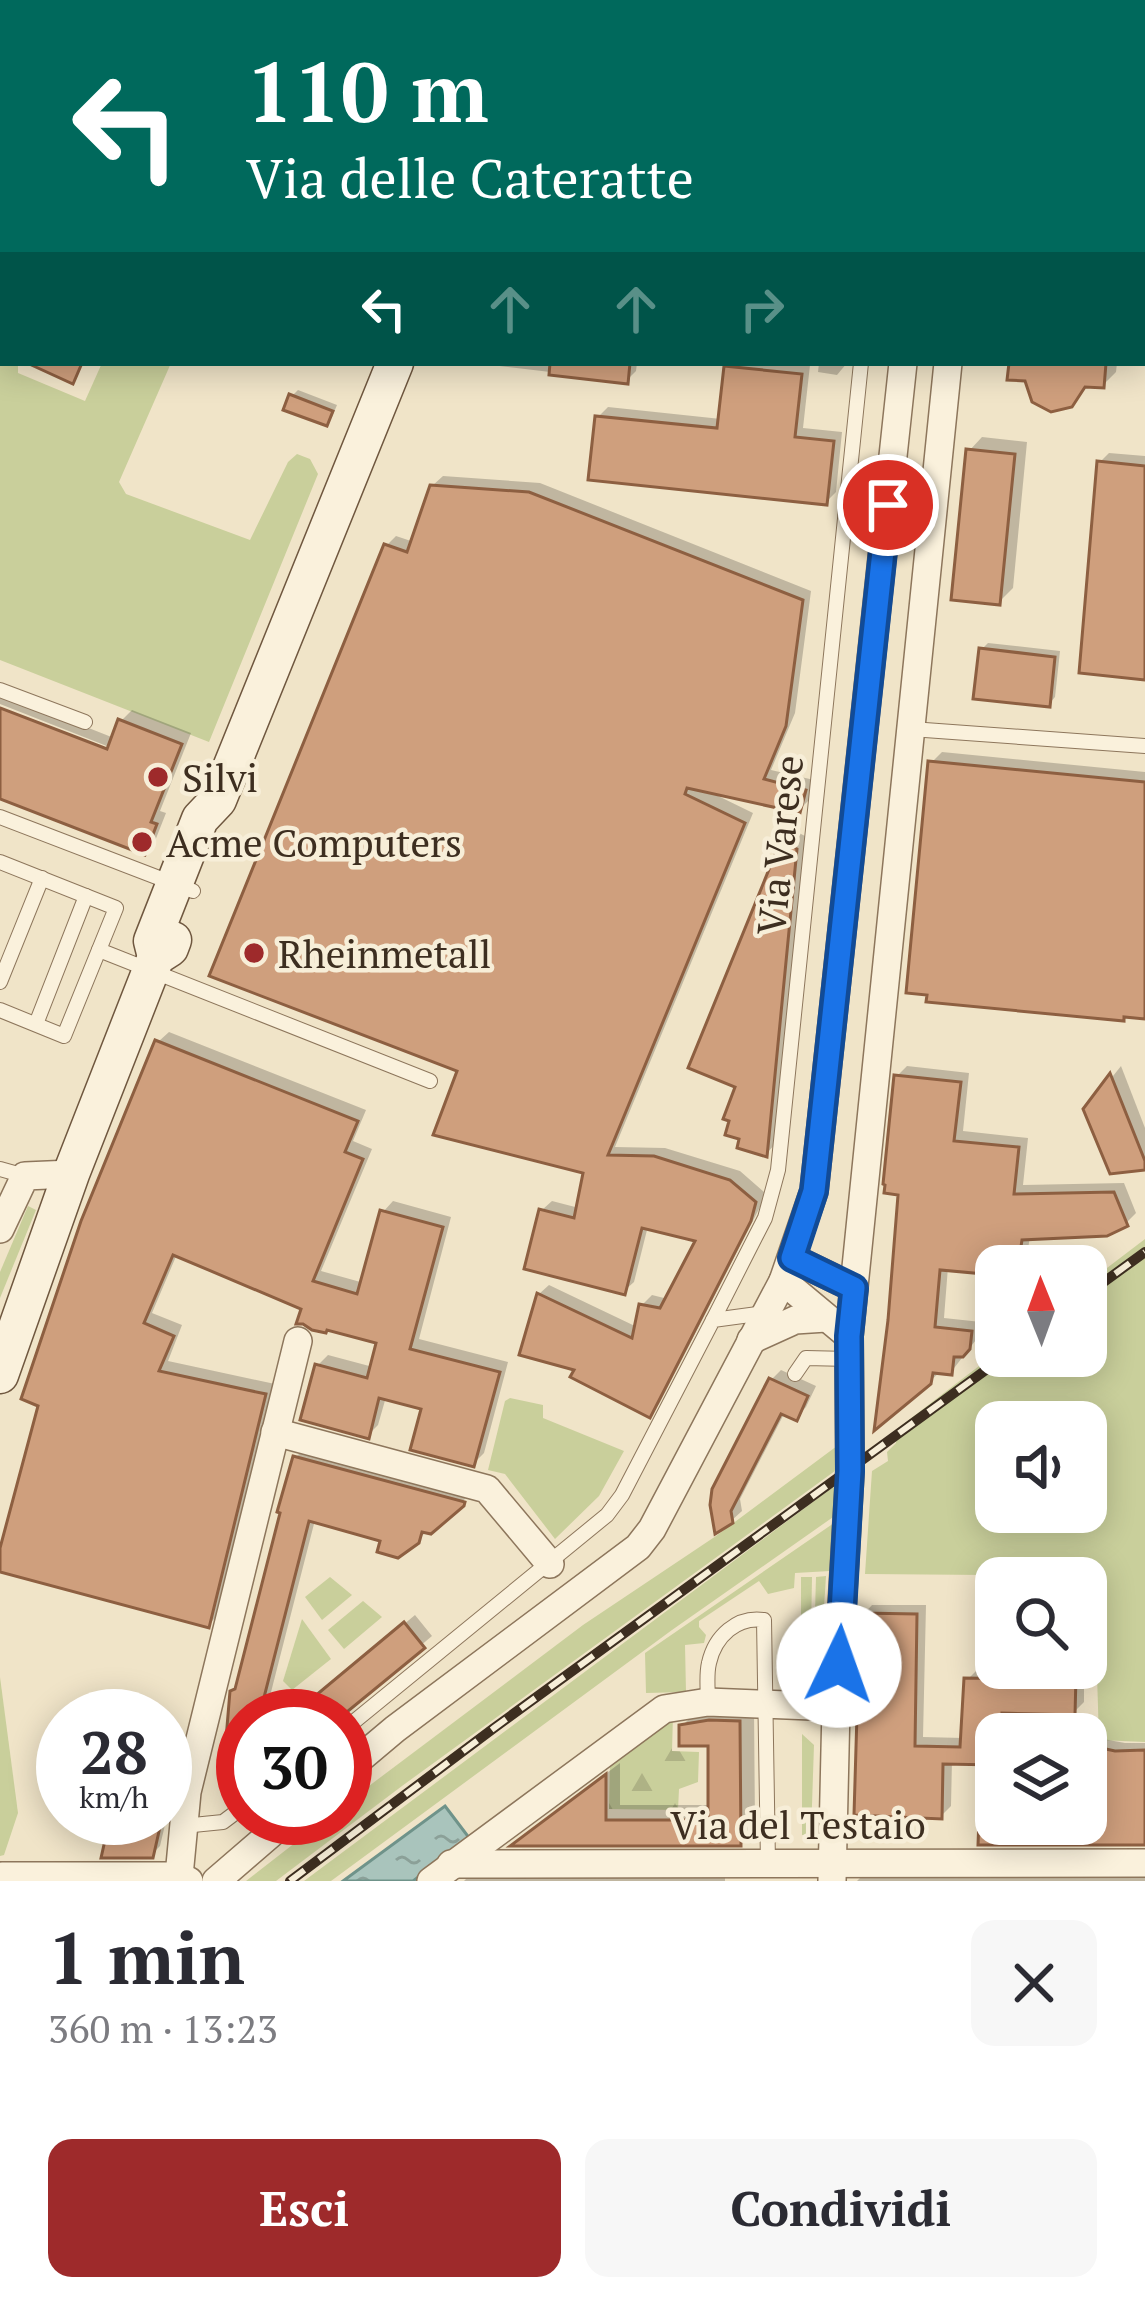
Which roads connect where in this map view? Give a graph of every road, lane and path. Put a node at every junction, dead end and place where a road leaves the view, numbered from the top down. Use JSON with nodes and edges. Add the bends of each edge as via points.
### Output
{"nodes":[{"id":1,"x":394,"y":366,"type":"edge"},
{"id":2,"x":861,"y":366,"type":"edge"},
{"id":3,"x":903,"y":366,"type":"edge"},
{"id":4,"x":948,"y":366,"type":"edge"},
{"id":5,"x":0,"y":690,"type":"edge"},
{"id":6,"x":85,"y":722,"type":"dead end"},
{"id":7,"x":910,"y":729,"type":"junction"},
{"id":8,"x":1145,"y":746,"type":"edge"},
{"id":9,"x":0,"y":817,"type":"edge"},
{"id":10,"x":0,"y":862,"type":"edge"},
{"id":11,"x":42,"y":878,"type":"junction"},
{"id":12,"x":183,"y":887,"type":"junction"},
{"id":13,"x":86,"y":896,"type":"junction"},
{"id":14,"x":99,"y":950,"type":"junction"},
{"id":15,"x":154,"y":964,"type":"junction"},
{"id":16,"x":0,"y":982,"type":"edge"},
{"id":17,"x":0,"y":1010,"type":"edge"},
{"id":18,"x":36,"y":1024,"type":"junction"},
{"id":19,"x":430,"y":1082,"type":"dead end"},
{"id":20,"x":12,"y":1173,"type":"edge"},
{"id":21,"x":71,"y":1174,"type":"junction"},
{"id":22,"x":0,"y":1229,"type":"edge"},
{"id":23,"x":788,"y":1269,"type":"junction"},
{"id":24,"x":854,"y":1288,"type":"junction"},
{"id":25,"x":765,"y":1313,"type":"junction"},
{"id":26,"x":826,"y":1318,"type":"junction"},
{"id":27,"x":713,"y":1320,"type":"junction"},
{"id":28,"x":751,"y":1340,"type":"junction"},
{"id":29,"x":298,"y":1341,"type":"dead end"},
{"id":30,"x":849,"y":1348,"type":"junction"},
{"id":31,"x":795,"y":1374,"type":"dead end"},
{"id":32,"x":0,"y":1375,"type":"edge"},
{"id":33,"x":275,"y":1432,"type":"junction"},
{"id":34,"x":550,"y":1564,"type":"junction"},
{"id":35,"x":709,"y":1702,"type":"junction"},
{"id":36,"x":764,"y":1702,"type":"junction"},
{"id":37,"x":372,"y":1707,"type":"edge"},
{"id":38,"x":836,"y":1707,"type":"junction"},
{"id":39,"x":372,"y":1748,"type":"edge"},
{"id":40,"x":192,"y":1772,"type":"edge"},
{"id":41,"x":183,"y":1845,"type":"edge"},
{"id":42,"x":258,"y":1845,"type":"edge"},
{"id":43,"x":768,"y":1863,"type":"junction"},
{"id":44,"x":1145,"y":1863,"type":"edge"},
{"id":45,"x":441,"y":1872,"type":"edge"},
{"id":46,"x":832,"y":1872,"type":"edge"},
{"id":47,"x":2,"y":1876,"type":"edge"},
{"id":48,"x":184,"y":1878,"type":"edge"},
{"id":49,"x":216,"y":1881,"type":"edge"}],
"edges":[{"from":1,"to":12,"type":"main road","via":[[218,800],[200,819]]},
{"from":2,"to":27,"type":"lane","name":"Via Varese","via":[[778,1171],[765,1218]]},
{"from":3,"to":23,"type":"street","via":[[817,1168]]},
{"from":4,"to":7,"type":"street"},
{"from":5,"to":6,"type":"lane"},
{"from":7,"to":8,"type":"lane"},
{"from":7,"to":24,"type":"street"},
{"from":9,"to":12,"type":"lane"},
{"from":10,"to":11,"type":"lane"},
{"from":11,"to":13,"type":"lane"},
{"from":11,"to":16,"type":"lane"},
{"from":12,"to":15,"type":"main road","via":[[152,941]]},
{"from":13,"to":14,"type":"lane","via":[[116,908]]},
{"from":13,"to":18,"type":"lane"},
{"from":14,"to":15,"type":"lane"},
{"from":14,"to":18,"type":"lane","via":[[64,1036]]},
{"from":15,"to":19,"type":"lane"},
{"from":15,"to":21,"type":"main road"},
{"from":17,"to":18,"type":"lane"},
{"from":20,"to":21,"type":"street"},
{"from":20,"to":22,"type":"street"},
{"from":21,"to":32,"type":"main road"},
{"from":23,"to":24,"type":"street"},
{"from":23,"to":25,"type":"street"},
{"from":23,"to":26,"type":"street"},
{"from":24,"to":30,"type":"street"},
{"from":25,"to":27,"type":"lane"},
{"from":25,"to":28,"type":"street"},
{"from":26,"to":28,"type":"street","via":[[795,1320]]},
{"from":26,"to":30,"type":"street"},
{"from":27,"to":34,"type":"lane","name":"Via Varese","via":[[622,1495]]},
{"from":28,"to":39,"type":"street","via":[[638,1547]]},
{"from":29,"to":33,"type":"street"},
{"from":30,"to":31,"type":"lane","via":[[806,1358]]},
{"from":30,"to":38,"type":"street"},
{"from":33,"to":34,"type":"street","via":[[488,1489]]},
{"from":33,"to":40,"type":"street"},
{"from":34,"to":37,"type":"lane","name":"Via Varese"},
{"from":35,"to":36,"type":"street"},
{"from":35,"to":36,"type":"lane","via":[[708,1664],[723,1633],[749,1618],[764,1620]]},
{"from":35,"to":45,"type":"street","via":[[664,1709]]},
{"from":36,"to":38,"type":"street"},
{"from":36,"to":43,"type":"lane"},
{"from":38,"to":46,"type":"street"},
{"from":41,"to":48,"type":"street"},
{"from":42,"to":49,"type":"street"},
{"from":43,"to":45,"type":"street","name":"Via del Testaio"},
{"from":43,"to":46,"type":"street","name":"Via del Testaio"},
{"from":44,"to":46,"type":"street","name":"Via del Testaio"},
{"from":47,"to":48,"type":"street"}]}
